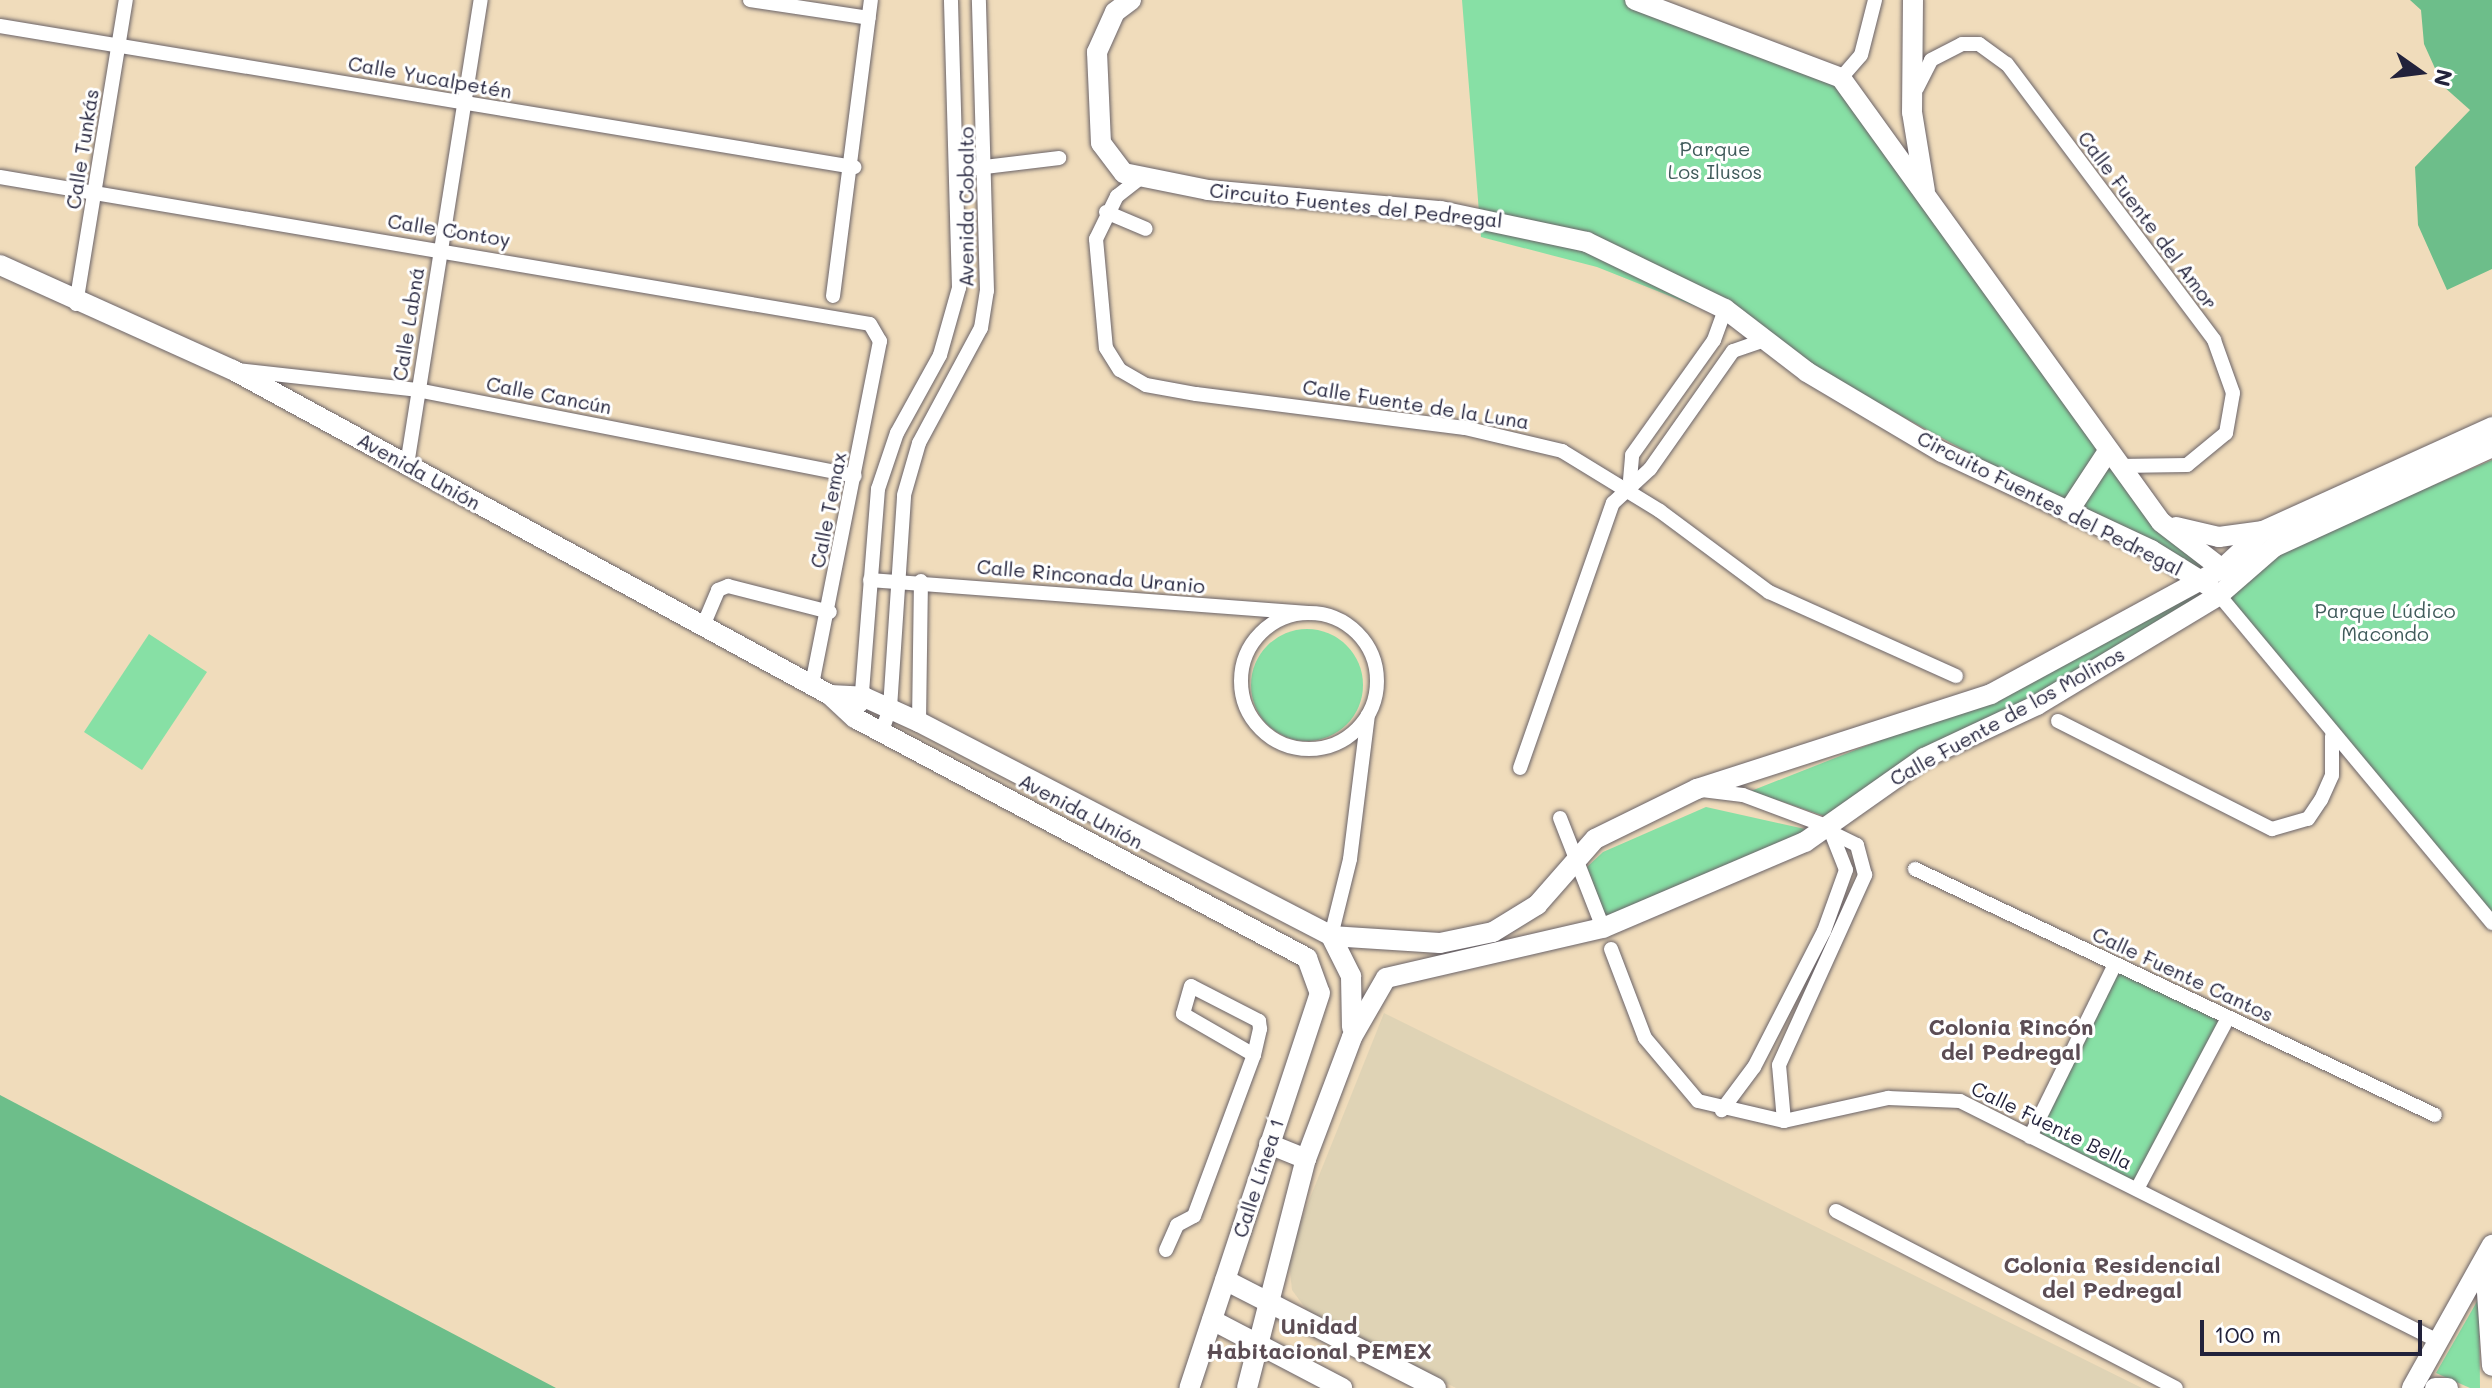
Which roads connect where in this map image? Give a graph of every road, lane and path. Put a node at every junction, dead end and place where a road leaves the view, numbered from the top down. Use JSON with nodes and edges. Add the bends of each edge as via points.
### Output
{"nodes":[{"id":1,"x":126,"y":0,"type":"edge"},
{"id":2,"x":481,"y":0,"type":"edge"},
{"id":3,"x":750,"y":0,"type":"edge"},
{"id":4,"x":871,"y":0,"type":"edge"},
{"id":5,"x":951,"y":0,"type":"edge"},
{"id":6,"x":979,"y":0,"type":"edge"},
{"id":7,"x":1131,"y":0,"type":"edge"},
{"id":8,"x":1635,"y":0,"type":"edge"},
{"id":9,"x":1875,"y":0,"type":"edge"},
{"id":10,"x":1913,"y":0,"type":"edge"},
{"id":11,"x":869,"y":18,"type":"junction"},
{"id":12,"x":0,"y":26,"type":"edge"},
{"id":13,"x":119,"y":45,"type":"junction"},
{"id":14,"x":1841,"y":78,"type":"junction"},
{"id":15,"x":465,"y":103,"type":"junction"},
{"id":16,"x":1912,"y":112,"type":"junction"},
{"id":17,"x":1059,"y":158,"type":"dead end"},
{"id":18,"x":854,"y":167,"type":"junction"},
{"id":19,"x":987,"y":167,"type":"junction"},
{"id":20,"x":960,"y":170,"type":"junction"},
{"id":21,"x":0,"y":177,"type":"edge"},
{"id":22,"x":1139,"y":179,"type":"junction"},
{"id":23,"x":96,"y":191,"type":"junction"},
{"id":24,"x":1927,"y":199,"type":"junction"},
{"id":25,"x":1106,"y":212,"type":"junction"},
{"id":26,"x":1146,"y":229,"type":"dead end"},
{"id":27,"x":440,"y":249,"type":"junction"},
{"id":28,"x":0,"y":265,"type":"edge"},
{"id":29,"x":833,"y":296,"type":"dead end"},
{"id":30,"x":76,"y":304,"type":"junction"},
{"id":31,"x":1725,"y":309,"type":"junction"},
{"id":32,"x":1765,"y":340,"type":"junction"},
{"id":33,"x":880,"y":341,"type":"joint"},
{"id":34,"x":233,"y":370,"type":"junction"},
{"id":35,"x":417,"y":390,"type":"junction"},
{"id":36,"x":2492,"y":427,"type":"edge"},
{"id":37,"x":2492,"y":447,"type":"edge"},
{"id":38,"x":2114,"y":458,"type":"junction"},
{"id":39,"x":407,"y":465,"type":"junction"},
{"id":40,"x":855,"y":476,"type":"junction"},
{"id":41,"x":1628,"y":483,"type":"junction"},
{"id":42,"x":2068,"y":512,"type":"junction"},
{"id":43,"x":2161,"y":522,"type":"junction"},
{"id":44,"x":2263,"y":531,"type":"junction"},
{"id":45,"x":2194,"y":547,"type":"junction"},
{"id":46,"x":2177,"y":565,"type":"junction"},
{"id":47,"x":2230,"y":575,"type":"junction"},
{"id":48,"x":897,"y":579,"type":"junction"},
{"id":49,"x":870,"y":580,"type":"junction"},
{"id":50,"x":2202,"y":580,"type":"junction"},
{"id":51,"x":921,"y":581,"type":"junction"},
{"id":52,"x":2219,"y":595,"type":"junction"},
{"id":53,"x":830,"y":612,"type":"junction"},
{"id":54,"x":1308,"y":613,"type":"junction"},
{"id":55,"x":703,"y":626,"type":"junction"},
{"id":56,"x":1956,"y":676,"type":"dead end"},
{"id":57,"x":812,"y":685,"type":"junction"},
{"id":58,"x":830,"y":695,"type":"junction"},
{"id":59,"x":864,"y":697,"type":"junction"},
{"id":60,"x":890,"y":708,"type":"junction"},
{"id":61,"x":1368,"y":715,"type":"junction"},
{"id":62,"x":855,"y":718,"type":"junction"},
{"id":63,"x":2058,"y":721,"type":"dead end"},
{"id":64,"x":919,"y":722,"type":"junction"},
{"id":65,"x":882,"y":731,"type":"junction"},
{"id":66,"x":2332,"y":736,"type":"junction"},
{"id":67,"x":1520,"y":768,"type":"dead end"},
{"id":68,"x":1697,"y":789,"type":"junction"},
{"id":69,"x":1560,"y":818,"type":"dead end"},
{"id":70,"x":1832,"y":830,"type":"junction"},
{"id":71,"x":1575,"y":861,"type":"junction"},
{"id":72,"x":1915,"y":869,"type":"dead end"},
{"id":73,"x":2492,"y":923,"type":"edge"},
{"id":74,"x":1603,"y":928,"type":"junction"},
{"id":75,"x":1331,"y":936,"type":"junction"},
{"id":76,"x":1611,"y":949,"type":"dead end"},
{"id":77,"x":2115,"y":964,"type":"junction"},
{"id":78,"x":1314,"y":968,"type":"joint"},
{"id":79,"x":1793,"y":988,"type":"junction"},
{"id":80,"x":1809,"y":996,"type":"junction"},
{"id":81,"x":2228,"y":1018,"type":"junction"},
{"id":82,"x":1352,"y":1037,"type":"junction"},
{"id":83,"x":1254,"y":1055,"type":"junction"},
{"id":84,"x":1722,"y":1110,"type":"junction"},
{"id":85,"x":2435,"y":1115,"type":"dead end"},
{"id":86,"x":1784,"y":1121,"type":"junction"},
{"id":87,"x":2030,"y":1137,"type":"junction"},
{"id":88,"x":1269,"y":1144,"type":"junction"},
{"id":89,"x":1306,"y":1159,"type":"junction"},
{"id":90,"x":2137,"y":1189,"type":"junction"},
{"id":91,"x":1836,"y":1211,"type":"dead end"},
{"id":92,"x":1166,"y":1250,"type":"dead end"},
{"id":93,"x":2488,"y":1252,"type":"edge"},
{"id":94,"x":1225,"y":1280,"type":"junction"},
{"id":95,"x":1272,"y":1305,"type":"junction"},
{"id":96,"x":1212,"y":1320,"type":"junction"},
{"id":97,"x":2440,"y":1342,"type":"junction"},
{"id":98,"x":1260,"y":1345,"type":"junction"},
{"id":99,"x":2492,"y":1366,"type":"edge"},
{"id":100,"x":1189,"y":1388,"type":"edge"},
{"id":101,"x":1247,"y":1388,"type":"edge"},
{"id":102,"x":1342,"y":1388,"type":"edge"},
{"id":103,"x":1436,"y":1388,"type":"edge"},
{"id":104,"x":2176,"y":1388,"type":"edge"},
{"id":105,"x":2412,"y":1388,"type":"edge"},
{"id":106,"x":2435,"y":1388,"type":"edge"},
{"id":107,"x":2448,"y":1388,"type":"edge"}],
"edges":[{"from":1,"to":13,"type":"street","name":"Calle Tunkás"},
{"from":2,"to":15,"type":"street","name":"Calle Labná"},
{"from":3,"to":11,"type":"street"},
{"from":4,"to":11,"type":"street"},
{"from":5,"to":20,"type":"street","name":"Avenida Cobalto"},
{"from":6,"to":19,"type":"street","name":"Avenida Cobalto"},
{"from":7,"to":22,"type":"street","name":"Circuito Fuentes del Pedregal","via":[[1104,32],[1095,85],[1101,143],[1111,162]]},
{"from":8,"to":14,"type":"street"},
{"from":9,"to":14,"type":"street","via":[[1861,55]]},
{"from":10,"to":16,"type":"street","name":"Circuito Fuentes del Pedregal"},
{"from":11,"to":18,"type":"street"},
{"from":12,"to":13,"type":"street","name":"Calle Yucalpetén"},
{"from":13,"to":15,"type":"street","name":"Calle Yucalpetén"},
{"from":13,"to":23,"type":"street","name":"Calle Tunkás"},
{"from":14,"to":24,"type":"street","name":"Circuito Fuentes del Pedregal"},
{"from":15,"to":18,"type":"street","name":"Calle Yucalpetén"},
{"from":15,"to":27,"type":"street","name":"Calle Labná"},
{"from":16,"to":24,"type":"street","name":"Circuito Fuentes del Pedregal"},
{"from":16,"to":38,"type":"street","name":"Calle Fuente del Amor","via":[[1923,70],[1947,49],[1979,44],[2007,64],[2214,340],[2233,393],[2226,433],[2187,465]]},
{"from":17,"to":19,"type":"street"},
{"from":18,"to":29,"type":"street"},
{"from":19,"to":20,"type":"street"},
{"from":19,"to":48,"type":"street","name":"Avenida Cobalto","via":[[981,328],[919,443],[904,495]]},
{"from":20,"to":49,"type":"street","name":"Avenida Cobalto","via":[[953,323],[897,433],[878,489]]},
{"from":21,"to":23,"type":"street","name":"Calle Contoy"},
{"from":22,"to":25,"type":"street"},
{"from":22,"to":31,"type":"street","name":"Circuito Fuentes del Pedregal","via":[[1518,224],[1587,242]]},
{"from":23,"to":27,"type":"street","name":"Calle Contoy"},
{"from":23,"to":30,"type":"street","name":"Calle Tunkás"},
{"from":24,"to":38,"type":"street","name":"Circuito Fuentes del Pedregal"},
{"from":25,"to":26,"type":"street"},
{"from":25,"to":41,"type":"street","name":"Calle Fuente de la Luna","via":[[1095,268],[1106,348],[1120,370],[1146,385],[1519,439],[1562,451]]},
{"from":27,"to":33,"type":"street","name":"Calle Contoy","via":[[831,314],[870,324]]},
{"from":27,"to":35,"type":"street","name":"Calle Labná"},
{"from":28,"to":30,"type":"street","name":"Avenida Unión"},
{"from":30,"to":34,"type":"street","name":"Avenida Unión"},
{"from":31,"to":32,"type":"street","name":"Circuito Fuentes del Pedregal"},
{"from":31,"to":41,"type":"street","via":[[1714,340],[1632,455]]},
{"from":32,"to":41,"type":"street","via":[[1733,351],[1650,469]]},
{"from":32,"to":42,"type":"street","name":"Circuito Fuentes del Pedregal","via":[[1942,452]]},
{"from":33,"to":40,"type":"street","name":"Calle Temax"},
{"from":34,"to":35,"type":"street","name":"Calle Cancún"},
{"from":34,"to":39,"type":"street","name":"Avenida Unión"},
{"from":35,"to":39,"type":"street","name":"Calle Labná"},
{"from":35,"to":40,"type":"street","name":"Calle Cancún"},
{"from":36,"to":44,"type":"street","name":"Calle Fuente de los Molinos"},
{"from":37,"to":47,"type":"street","name":"Calle Fuente de los Molinos","via":[[2274,547]]},
{"from":38,"to":42,"type":"street"},
{"from":38,"to":43,"type":"street","name":"Circuito Fuentes del Pedregal"},
{"from":39,"to":55,"type":"street","name":"Avenida Unión"},
{"from":40,"to":53,"type":"street","name":"Calle Temax"},
{"from":41,"to":56,"type":"street","name":"Calle Fuente de la Luna","via":[[1769,592]]},
{"from":41,"to":67,"type":"street"},
{"from":42,"to":46,"type":"street","name":"Circuito Fuentes del Pedregal"},
{"from":43,"to":44,"type":"street","via":[[2219,537]]},
{"from":43,"to":45,"type":"street","name":"Circuito Fuentes del Pedregal"},
{"from":44,"to":47,"type":"street","name":"Calle Fuente de los Molinos"},
{"from":45,"to":46,"type":"street"},
{"from":45,"to":47,"type":"street","name":"Circuito Fuentes del Pedregal"},
{"from":46,"to":50,"type":"street","name":"Circuito Fuentes del Pedregal"},
{"from":47,"to":50,"type":"street","name":"Calle Fuente de los Molinos"},
{"from":47,"to":52,"type":"street","name":"Calle Fuente de los Molinos"},
{"from":48,"to":49,"type":"street","name":"Calle Rinconada Uranio"},
{"from":48,"to":51,"type":"street","name":"Calle Rinconada Uranio"},
{"from":48,"to":60,"type":"street","name":"Avenida Cobalto"},
{"from":49,"to":59,"type":"street","name":"Avenida Cobalto"},
{"from":50,"to":52,"type":"street","name":"Circuito Fuentes del Pedregal"},
{"from":50,"to":68,"type":"street","name":"Calle Fuente de los Molinos","via":[[1991,694]]},
{"from":51,"to":54,"type":"street","name":"Calle Rinconada Uranio"},
{"from":51,"to":64,"type":"street"},
{"from":52,"to":66,"type":"street","name":"Circuito Fuentes del Pedregal"},
{"from":52,"to":70,"type":"street","name":"Calle Fuente de los Molinos","via":[[2037,705],[1924,758]]},
{"from":53,"to":55,"type":"street","via":[[728,586],[718,590]]},
{"from":53,"to":57,"type":"street","name":"Calle Temax"},
{"from":54,"to":61,"type":"street","via":[[1328,615],[1362,638],[1377,676]]},
{"from":54,"to":61,"type":"street","via":[[1265,629],[1250,648],[1242,670],[1250,716],[1286,745],[1309,749],[1352,733]]},
{"from":55,"to":57,"type":"street","name":"Avenida Unión"},
{"from":57,"to":58,"type":"street","name":"Avenida Unión"},
{"from":58,"to":59,"type":"street","name":"Avenida Unión"},
{"from":58,"to":62,"type":"street","name":"Avenida Unión"},
{"from":59,"to":60,"type":"street","name":"Avenida Unión"},
{"from":59,"to":62,"type":"street","name":"Avenida Cobalto"},
{"from":60,"to":64,"type":"street","name":"Avenida Unión"},
{"from":60,"to":65,"type":"street","name":"Avenida Cobalto"},
{"from":61,"to":75,"type":"street","via":[[1350,859]]},
{"from":62,"to":65,"type":"street","name":"Avenida Unión"},
{"from":63,"to":66,"type":"street","via":[[2272,829],[2308,819],[2321,800],[2332,775]]},
{"from":64,"to":75,"type":"street","name":"Avenida Unión"},
{"from":65,"to":78,"type":"street","name":"Avenida Unión","via":[[1294,949]]},
{"from":66,"to":73,"type":"street","name":"Circuito Fuentes del Pedregal"},
{"from":68,"to":70,"type":"street","via":[[1755,799]]},
{"from":68,"to":71,"type":"street","name":"Calle Fuente de los Molinos","via":[[1595,839]]},
{"from":69,"to":71,"type":"street"},
{"from":70,"to":74,"type":"street","name":"Calle Fuente de los Molinos"},
{"from":70,"to":79,"type":"street","via":[[1846,878]]},
{"from":70,"to":80,"type":"street","via":[[1857,845],[1865,875]]},
{"from":71,"to":74,"type":"street"},
{"from":71,"to":75,"type":"street","name":"Calle Fuente de los Molinos","via":[[1554,892],[1493,932],[1409,945]]},
{"from":72,"to":77,"type":"street","name":"Calle Fuente Cantos"},
{"from":74,"to":82,"type":"street","name":"Calle Fuente de los Molinos","via":[[1386,978]]},
{"from":75,"to":82,"type":"street","via":[[1351,976]]},
{"from":76,"to":84,"type":"street","name":"Calle Fuente Bella","via":[[1661,1063],[1681,1090]]},
{"from":77,"to":81,"type":"street","name":"Calle Fuente Cantos"},
{"from":77,"to":87,"type":"street"},
{"from":78,"to":88,"type":"street","name":"Calle Línea 1","via":[[1320,993]]},
{"from":79,"to":80,"type":"street"},
{"from":79,"to":84,"type":"street","via":[[1742,1091]]},
{"from":80,"to":86,"type":"street","via":[[1779,1065]]},
{"from":81,"to":85,"type":"street","name":"Calle Fuente Cantos"},
{"from":81,"to":90,"type":"street"},
{"from":82,"to":89,"type":"street","name":"Calle Línea 1"},
{"from":83,"to":83,"type":"street","via":[[1259,1021],[1191,986],[1183,1014]]},
{"from":83,"to":92,"type":"street","via":[[1194,1216],[1177,1225]]},
{"from":84,"to":86,"type":"street","name":"Calle Fuente Bella"},
{"from":86,"to":87,"type":"street","name":"Calle Fuente Bella","via":[[1934,1095]]},
{"from":87,"to":90,"type":"street","name":"Calle Fuente Bella"},
{"from":88,"to":89,"type":"street"},
{"from":88,"to":94,"type":"street","name":"Calle Línea 1"},
{"from":89,"to":95,"type":"street","name":"Calle Línea 1","via":[[1281,1234]]},
{"from":90,"to":97,"type":"street","name":"Calle Fuente Bella"},
{"from":91,"to":104,"type":"street"},
{"from":93,"to":97,"type":"street"},
{"from":93,"to":99,"type":"street"},
{"from":94,"to":95,"type":"street"},
{"from":94,"to":96,"type":"street","name":"Calle Línea 1"},
{"from":95,"to":98,"type":"street","name":"Calle Línea 1"},
{"from":95,"to":103,"type":"street"},
{"from":96,"to":98,"type":"street"},
{"from":96,"to":100,"type":"street","name":"Calle Línea 1"},
{"from":97,"to":105,"type":"street"},
{"from":98,"to":101,"type":"street","name":"Calle Línea 1"},
{"from":98,"to":102,"type":"street"},
{"from":106,"to":107,"type":"street"}]}
